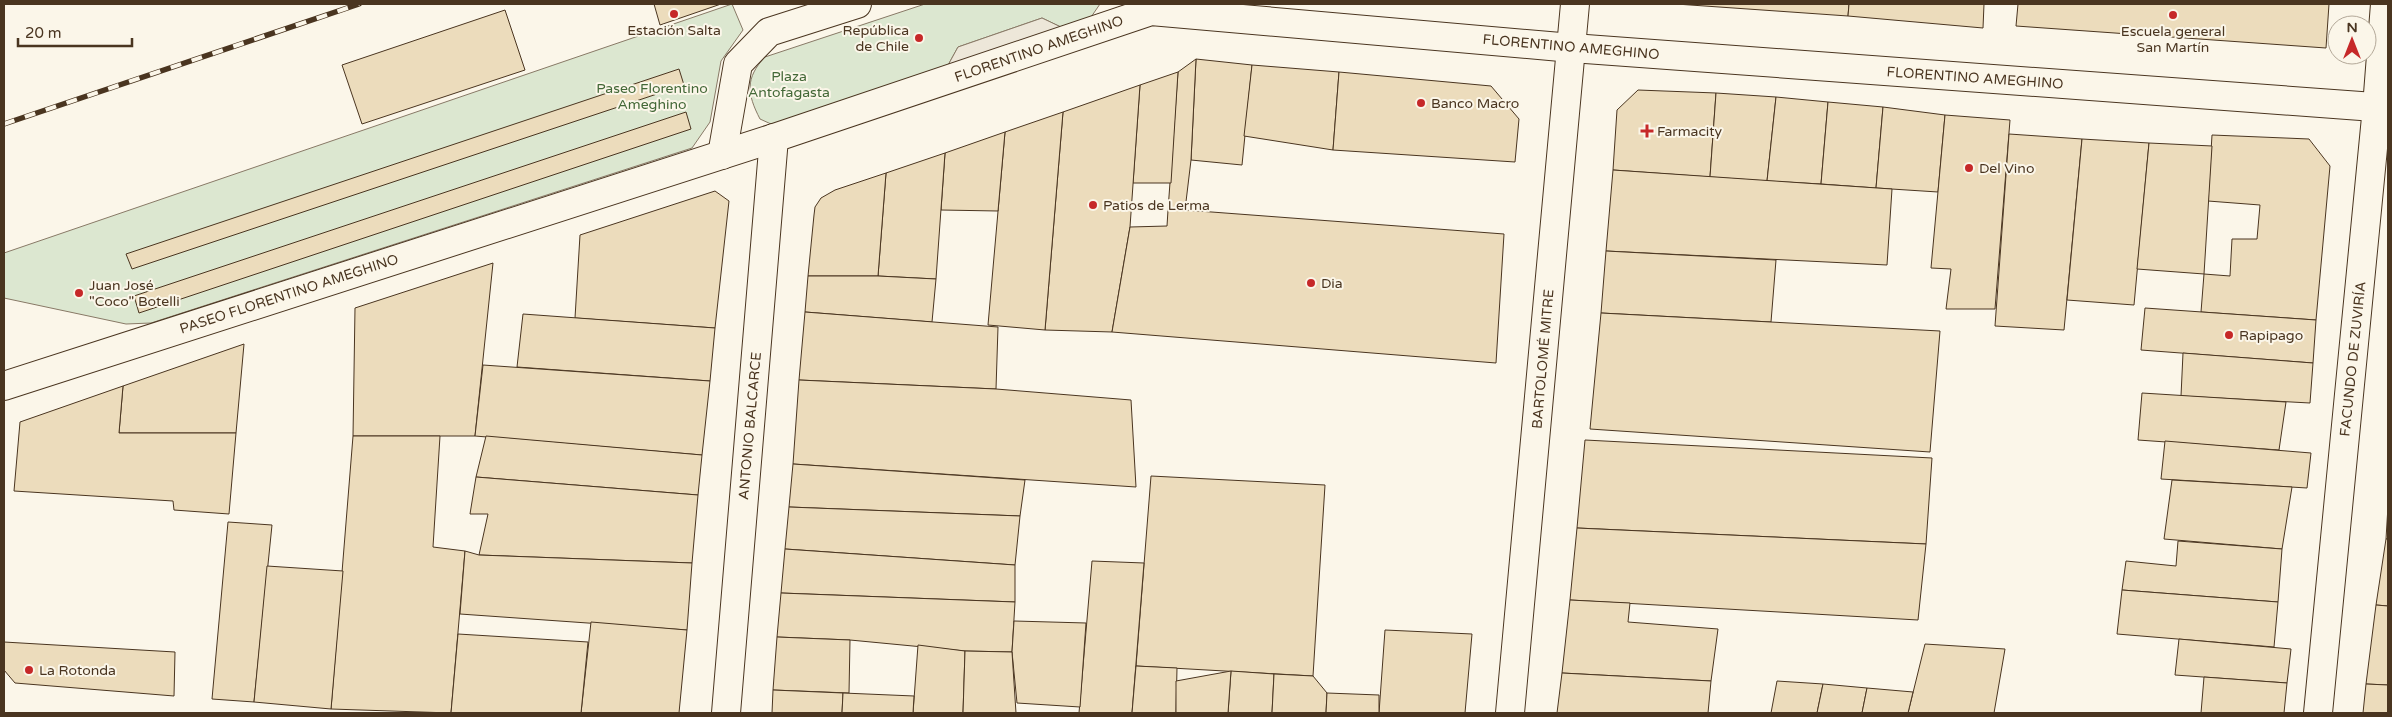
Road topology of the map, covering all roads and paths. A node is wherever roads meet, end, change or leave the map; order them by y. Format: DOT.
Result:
graph roads {
  1 [pos="857,4"];
  2 [pos="1575,4"];
  3 [pos="2385,4"];
  4 [pos="1146,7"];
  5 [pos="1572,48"];
  6 [pos="2383,108"];
  7 [pos="774,138"];
  8 [pos="722,154"];
  9 [pos="4,386"];
  10 [pos="726,713"];
  11 [pos="1510,713"];
  12 [pos="2318,713"];
  1 -- 8 [label="street"];
  2 -- 5 [label="street, BARTOLOMÉ MITRE"];
  3 -- 6 [label="street, FACUNDO DE ZUVIRÍA"];
  4 -- 5 [label="street, FLORENTINO AMEGHINO"];
  4 -- 7 [label="street, FLORENTINO AMEGHINO"];
  5 -- 6 [label="street, FLORENTINO AMEGHINO"];
  5 -- 11 [label="street, BARTOLOMÉ MITRE"];
  6 -- 12 [label="street, FACUNDO DE ZUVIRÍA"];
  7 -- 8 [label="street, PASEO FLORENTINO AMEGHINO"];
  7 -- 10 [label="street, ANTONIO BALCARCE"];
  8 -- 9 [label="street, PASEO FLORENTINO AMEGHINO"];
}
